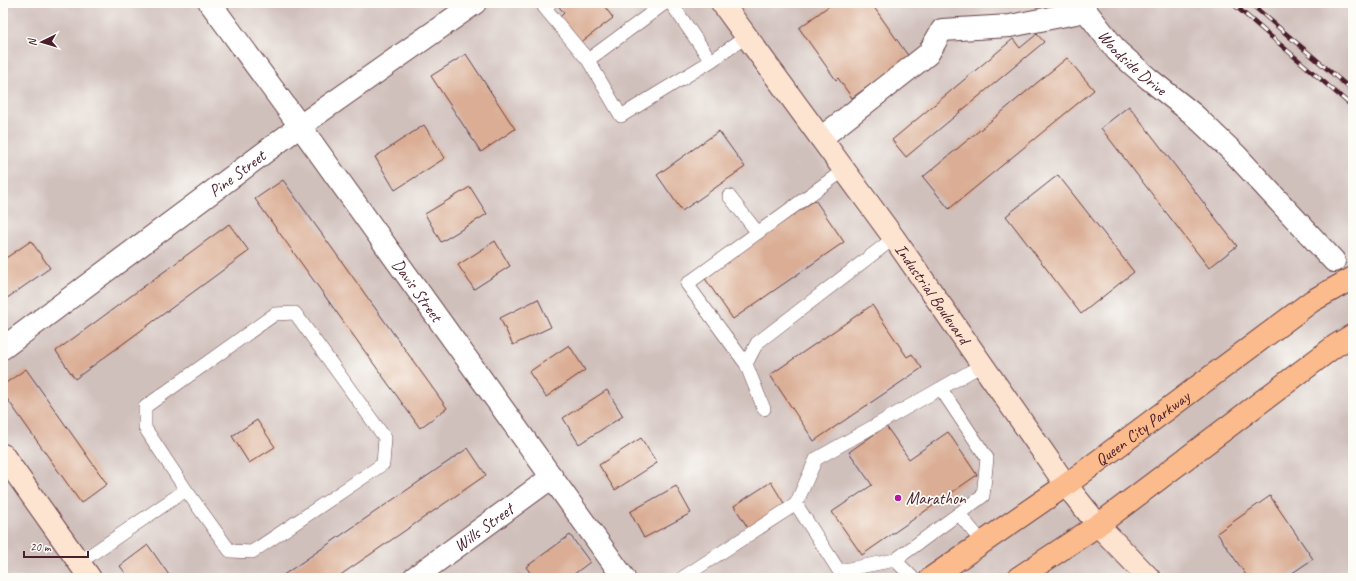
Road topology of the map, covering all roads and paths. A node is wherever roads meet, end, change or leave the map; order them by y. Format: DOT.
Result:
graph roads {
  1 [pos="210,3"];
  2 [pos="475,3"];
  3 [pos="550,3"];
  4 [pos="665,3"];
  5 [pos="671,3"];
  6 [pos="722,3"];
  7 [pos="746,37"];
  8 [pos="588,60"];
  9 [pos="710,60"];
  10 [pos="300,126"];
  11 [pos="820,138"];
  12 [pos="844,170"];
  13 [pos="729,196"];
  14 [pos="758,233"];
  15 [pos="894,238"];
  16 [pos="1334,261"];
  17 [pos="1353,278"];
  18 [pos="1353,335"];
  19 [pos="3,348"];
  20 [pos="746,364"];
  21 [pos="982,365"];
  22 [pos="942,389"];
  23 [pos="764,409"];
  24 [pos="3,455"];
  25 [pos="552,476"];
  26 [pos="1066,485"];
  27 [pos="186,490"];
  28 [pos="796,504"];
  29 [pos="959,514"];
  30 [pos="1098,525"];
  31 [pos="982,542"];
  32 [pos="895,560"];
  33 [pos="85,570"];
  34 [pos="414,578"];
  35 [pos="624,578"];
  36 [pos="682,578"];
  37 [pos="913,578"];
  38 [pos="931,578"];
  39 [pos="1018,578"];
  40 [pos="1149,578"];
  1 -- 10 [label="street, Davis Street"];
  2 -- 10 [label="street, Pine Street"];
  3 -- 8 [label="lane"];
  4 -- 8 [label="lane"];
  5 -- 9 [label="lane"];
  6 -- 7 [label="street, Industrial Boulevard"];
  7 -- 9 [label="lane"];
  7 -- 11 [label="street, Industrial Boulevard"];
  8 -- 9 [label="lane"];
  10 -- 19 [label="street, Pine Street"];
  10 -- 25 [label="street, Davis Street"];
  11 -- 12 [label="street, Industrial Boulevard"];
  11 -- 16 [label="street, Woodside Drive"];
  12 -- 14 [label="lane"];
  12 -- 15 [label="street, Industrial Boulevard"];
  13 -- 14 [label="lane"];
  14 -- 20 [label="lane"];
  15 -- 20 [label="lane"];
  15 -- 21 [label="street, Industrial Boulevard"];
  17 -- 26 [label="main road, Queen City Parkway"];
  18 -- 30 [label="main road"];
  20 -- 23 [label="lane"];
  21 -- 22 [label="lane"];
  21 -- 26 [label="street, Industrial Boulevard"];
  22 -- 28 [label="lane"];
  22 -- 29 [label="lane"];
  24 -- 33 [label="street"];
  25 -- 34 [label="street, Wills Street"];
  25 -- 35 [label="street, Davis Street"];
  26 -- 30 [label="street, Industrial Boulevard"];
  26 -- 31 [label="main road, Queen City Parkway"];
  27 -- 27 [label="lane"];
  27 -- 33 [label="lane"];
  28 -- 32 [label="lane"];
  28 -- 36 [label="lane"];
  29 -- 31 [label="lane"];
  29 -- 32 [label="lane"];
  30 -- 39 [label="main road"];
  30 -- 40 [label="street, Industrial Boulevard"];
  31 -- 38 [label="main road, Queen City Parkway"];
  32 -- 37 [label="lane"];
}
